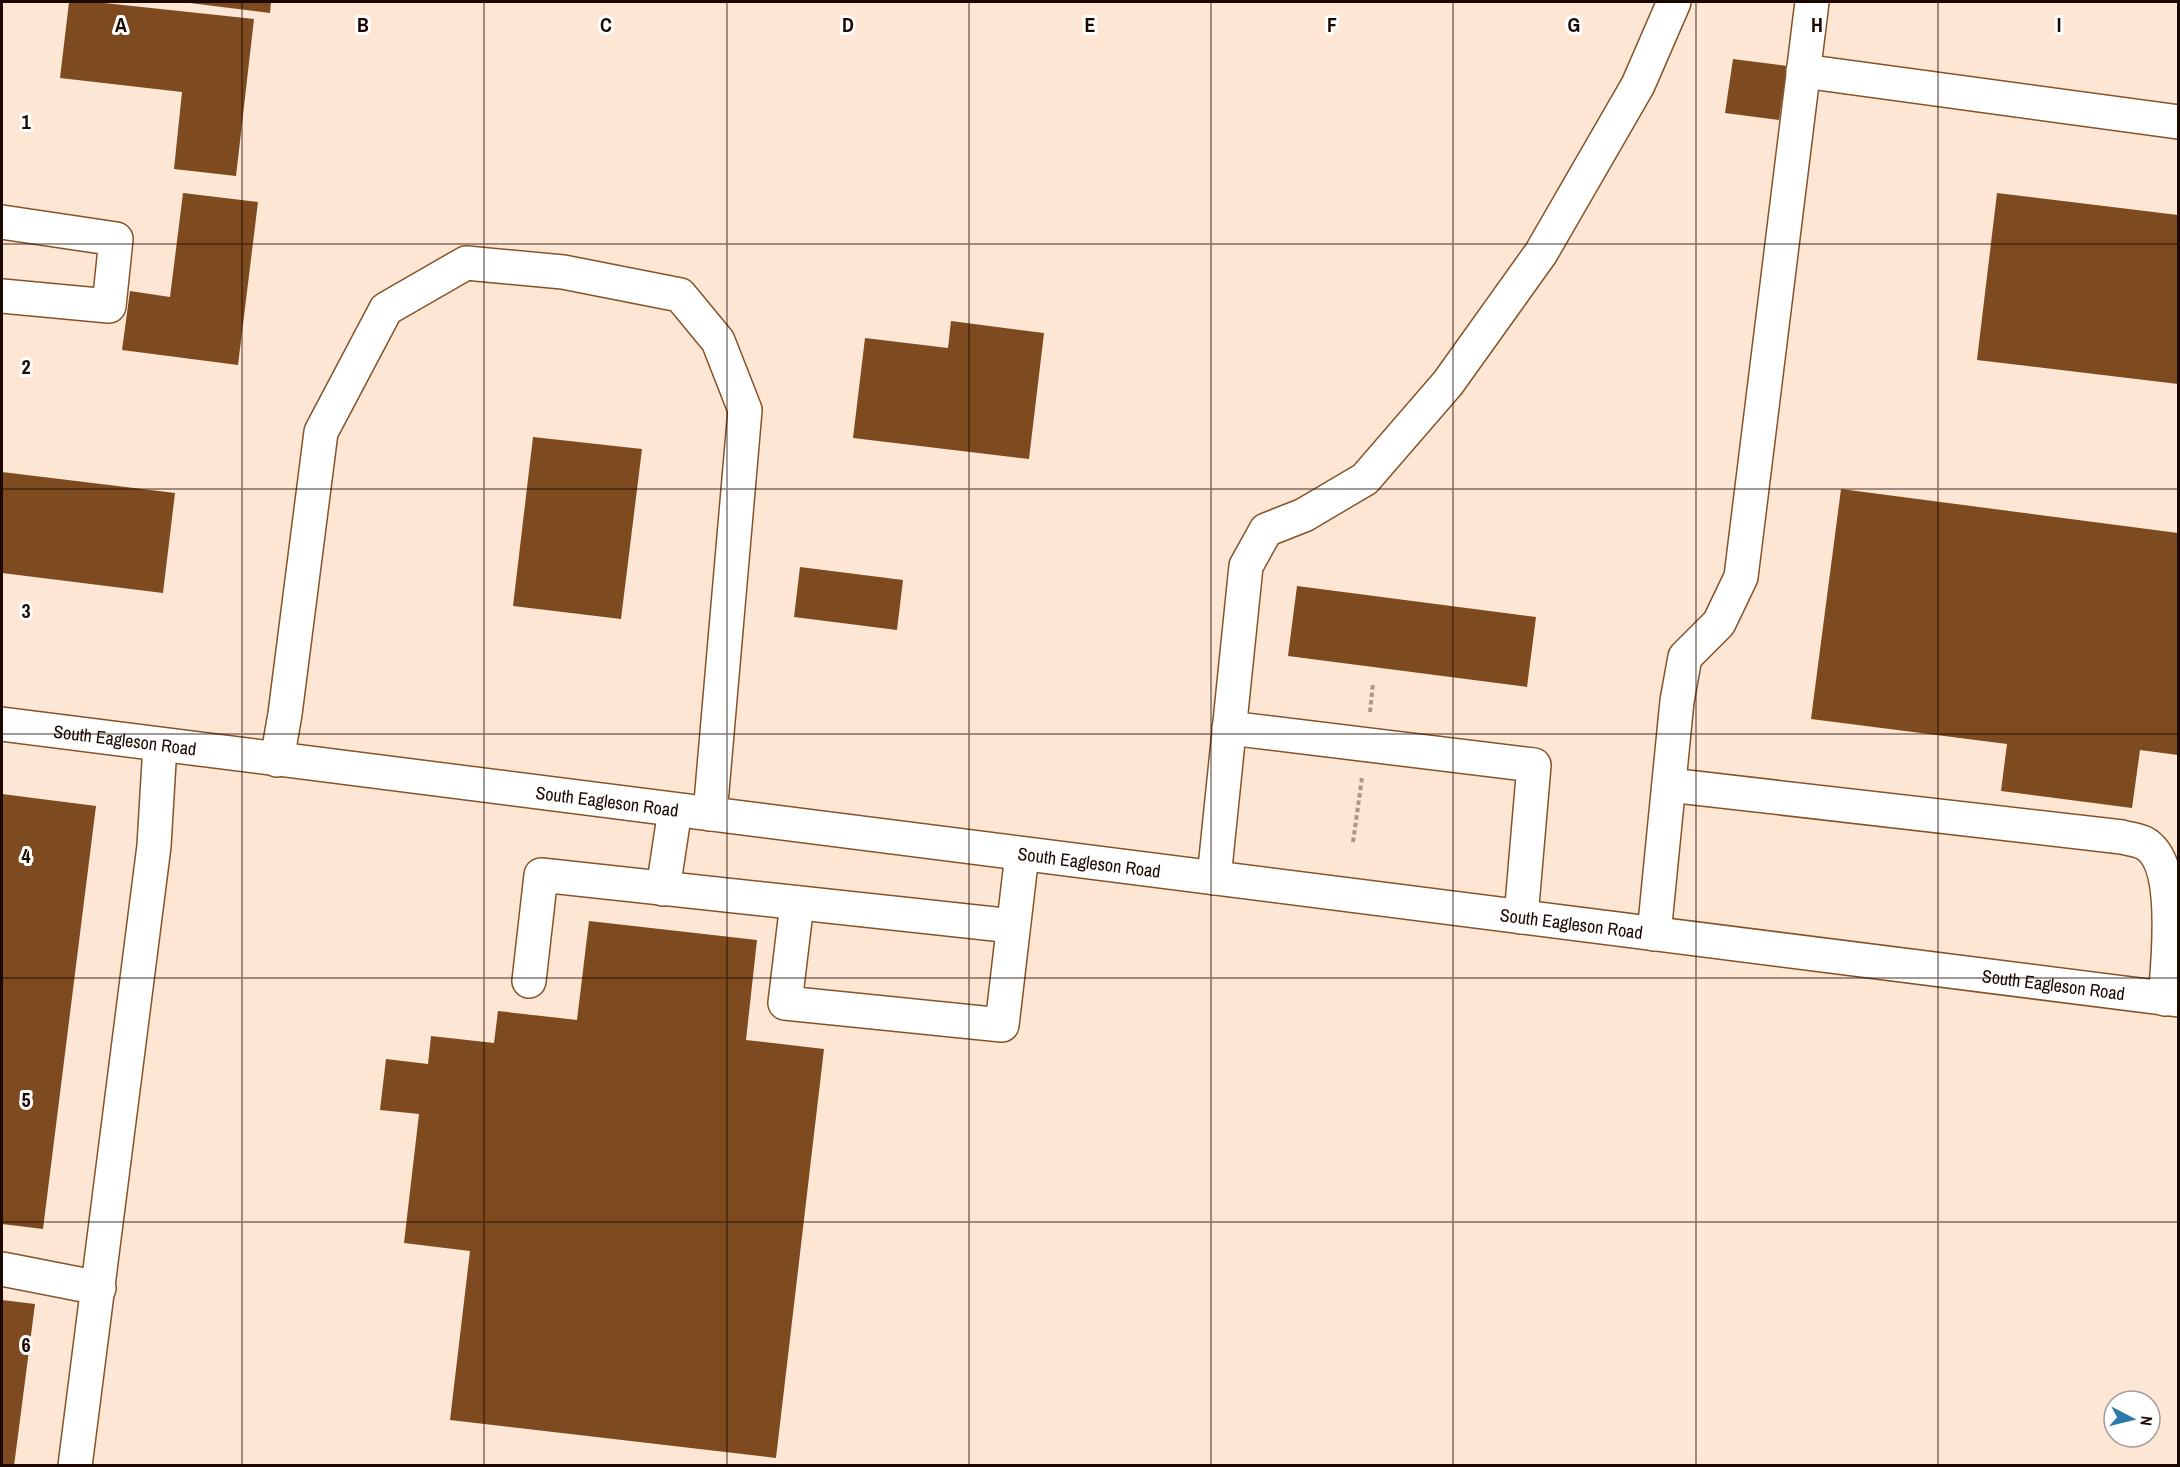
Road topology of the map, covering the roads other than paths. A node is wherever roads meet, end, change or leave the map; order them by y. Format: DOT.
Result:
graph roads {
  1 [pos="1674,2"];
  2 [pos="1812,2"];
  3 [pos="1803,71"];
  4 [pos="2178,122"];
  5 [pos="2,222"];
  6 [pos="2,296"];
  7 [pos="2,724"];
  8 [pos="1229,728"];
  9 [pos="160,745"];
  10 [pos="277,760"];
  11 [pos="1669,785"];
  12 [pos="675,810"];
  13 [pos="710,814"];
  14 [pos="1022,854"];
  15 [pos="1214,879"];
  16 [pos="663,888"];
  17 [pos="796,903"];
  18 [pos="1521,917"];
  19 [pos="1013,926"];
  20 [pos="1654,934"];
  21 [pos="529,981"];
  22 [pos="2172,1000"];
  23 [pos="2,1269"];
  24 [pos="99,1288"];
  25 [pos="75,1466"];
  1 -- 8 [label="street"];
  2 -- 3 [label="street"];
  3 -- 4 [label="street"];
  3 -- 11 [label="street"];
  5 -- 6 [label="street"];
  7 -- 9 [label="street, South Eagleson Road"];
  8 -- 15 [label="street"];
  8 -- 18 [label="street"];
  9 -- 10 [label="street, South Eagleson Road"];
  9 -- 24 [label="street"];
  10 -- 12 [label="street, South Eagleson Road"];
  10 -- 13 [label="street"];
  11 -- 20 [label="street"];
  11 -- 22 [label="street"];
  12 -- 13 [label="street, South Eagleson Road"];
  12 -- 16 [label="street"];
  13 -- 14 [label="street, South Eagleson Road"];
  14 -- 15 [label="street, South Eagleson Road"];
  14 -- 19 [label="street"];
  15 -- 18 [label="street, South Eagleson Road"];
  16 -- 17 [label="street"];
  16 -- 21 [label="street"];
  17 -- 19 [label="street"];
  17 -- 19 [label="street"];
  18 -- 20 [label="street, South Eagleson Road"];
  20 -- 22 [label="street, South Eagleson Road"];
  23 -- 24 [label="street"];
  24 -- 25 [label="street"];
}
